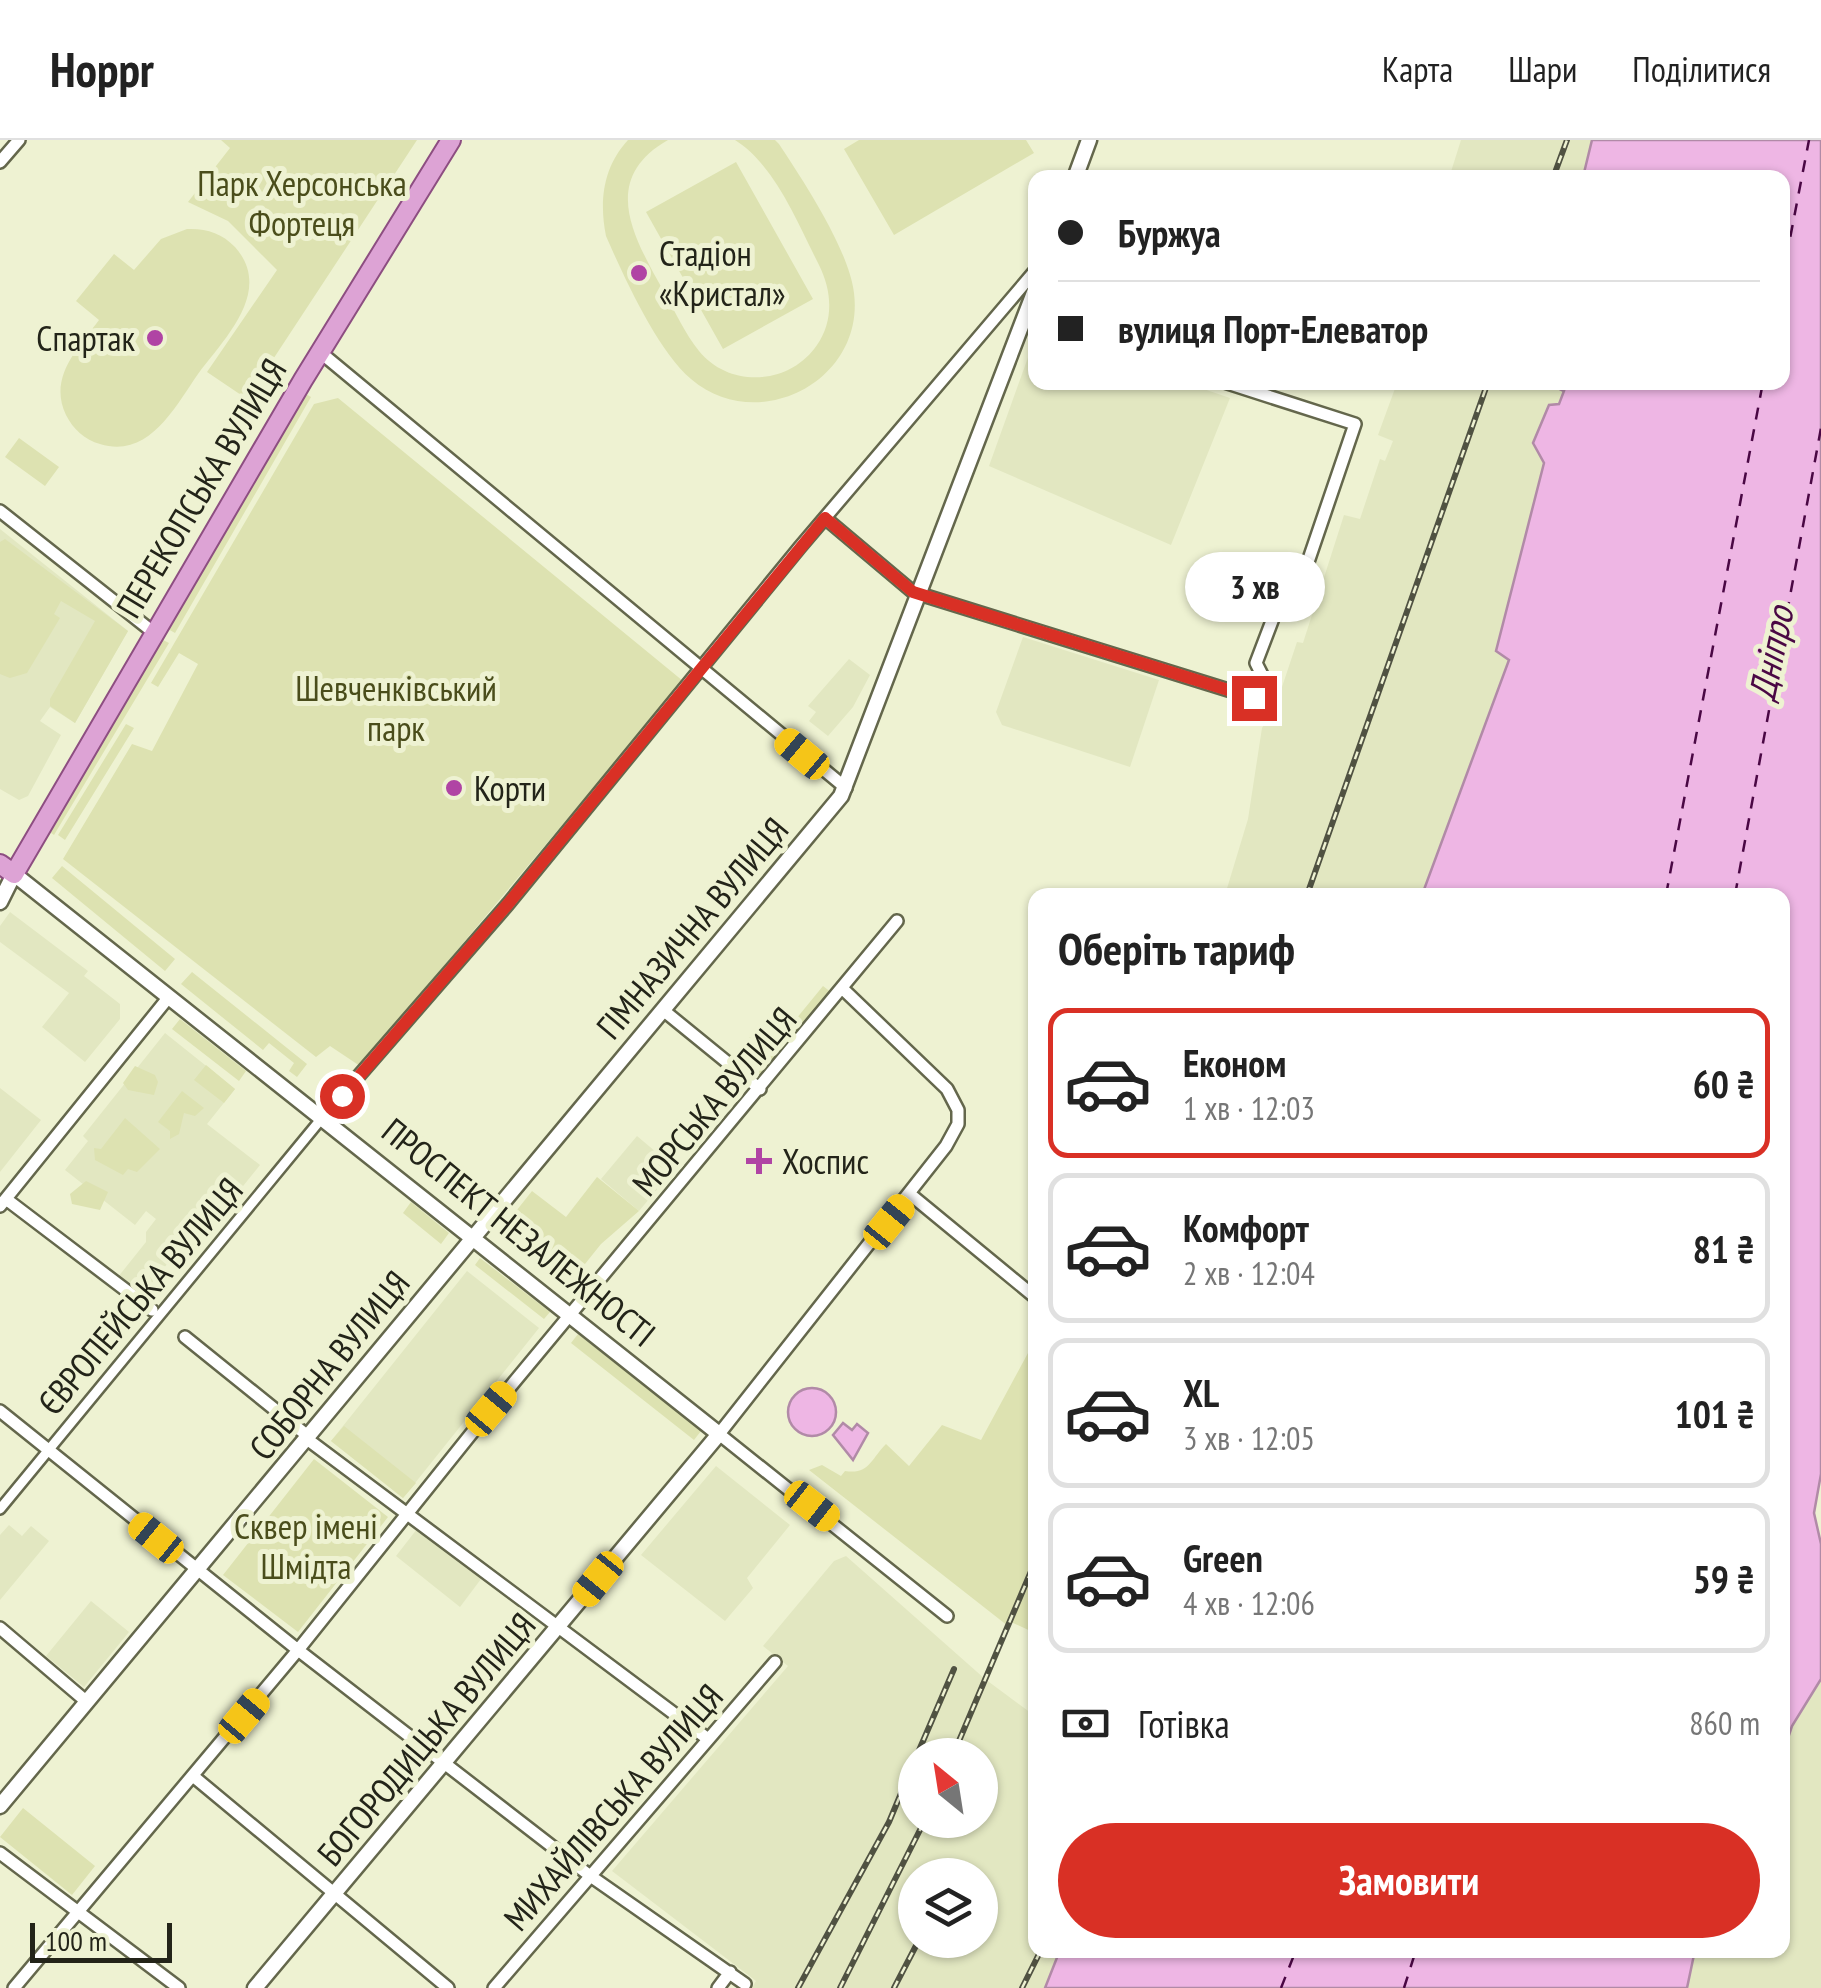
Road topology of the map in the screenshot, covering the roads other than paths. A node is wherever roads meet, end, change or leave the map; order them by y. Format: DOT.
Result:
graph roads {
  1 [pos="19,140"];
  2 [pos="451,140"];
  3 [pos="1089,140"];
  4 [pos="0,162"];
  5 [pos="1079,170"];
  6 [pos="1028,279"];
  7 [pos="1028,323"];
  8 [pos="320,352"];
  9 [pos="1249,390"];
  10 [pos="0,511"];
  11 [pos="825,518"];
  12 [pos="921,595"];
  13 [pos="153,632"];
  14 [pos="702,670"];
  15 [pos="846,788"];
  16 [pos="7,869"];
  17 [pos="0,902"];
  18 [pos="897,921"];
  19 [pos="844,990"];
  20 [pos="168,998"];
  21 [pos="664,1010"];
  22 [pos="760,1089"];
  23 [pos="323,1117"];
  24 [pos="911,1194"];
  25 [pos="3,1202"];
  26 [pos="473,1238"];
  27 [pos="1028,1291"];
  28 [pos="152,1310"];
  29 [pos="570,1315"];
  30 [pos="185,1337"];
  31 [pos="0,1411"];
  32 [pos="719,1434"];
  33 [pos="308,1438"];
  34 [pos="48,1450"];
  35 [pos="0,1510"];
  36 [pos="404,1516"];
  37 [pos="197,1570"];
  38 [pos="947,1616"];
  39 [pos="0,1628"];
  40 [pos="557,1629"];
  41 [pos="298,1650"];
  42 [pos="774,1662"];
  43 [pos="88,1702"];
  44 [pos="708,1739"];
  45 [pos="444,1763"];
  46 [pos="193,1776"];
  47 [pos="0,1806"];
  48 [pos="0,1853"];
  49 [pos="589,1874"];
  50 [pos="334,1896"];
  51 [pos="78,1913"];
  52 [pos="730,1972"];
  53 [pos="745,1984"];
  54 [pos="14,1988"];
  55 [pos="179,1988"];
  56 [pos="255,1988"];
  57 [pos="448,1988"];
  58 [pos="494,1988"];
  59 [pos="718,1988"];
  1 -- 4 [label="street"];
  2 -- 8 [label="main road, ПЕРЕКОПСЬКА ВУЛИЦЯ"];
  3 -- 5 [label="street"];
  6 -- 11 [label="street"];
  7 -- 12 [label="street, ГІМНАЗИЧНА ВУЛИЦЯ"];
  8 -- 13 [label="main road, ПЕРЕКОПСЬКА ВУЛИЦЯ"];
  8 -- 14 [label="street"];
  9 -- 12 [label="street"];
  10 -- 13 [label="street"];
  11 -- 12 [label="street"];
  11 -- 14 [label="street"];
  12 -- 15 [label="street, ГІМНАЗИЧНА ВУЛИЦЯ"];
  13 -- 16 [label="main road, ПЕРЕКОПСЬКА ВУЛИЦЯ"];
  14 -- 15 [label="street"];
  14 -- 23 [label="street"];
  15 -- 21 [label="street, ГІМНАЗИЧНА ВУЛИЦЯ"];
  16 -- 17 [label="street"];
  16 -- 20 [label="street, ПРОСПЕКТ НЕЗАЛЕЖНОСТІ"];
  18 -- 19 [label="street, МОРСЬКА ВУЛИЦЯ"];
  19 -- 22 [label="street, МОРСЬКА ВУЛИЦЯ"];
  19 -- 24 [label="street"];
  20 -- 23 [label="street, ПРОСПЕКТ НЕЗАЛЕЖНОСТІ"];
  20 -- 25 [label="street"];
  21 -- 22 [label="street"];
  21 -- 26 [label="street, ГІМНАЗИЧНА ВУЛИЦЯ"];
  22 -- 29 [label="street, МОРСЬКА ВУЛИЦЯ"];
  23 -- 26 [label="street, ПРОСПЕКТ НЕЗАЛЕЖНОСТІ"];
  23 -- 34 [label="street, ЄВРОПЕЙСЬКА ВУЛИЦЯ"];
  24 -- 27 [label="street"];
  24 -- 32 [label="street"];
  25 -- 28 [label="street"];
  26 -- 29 [label="street, ПРОСПЕКТ НЕЗАЛЕЖНОСТІ"];
  26 -- 33 [label="street, СОБОРНА ВУЛИЦЯ"];
  29 -- 32 [label="street, ПРОСПЕКТ НЕЗАЛЕЖНОСТІ"];
  29 -- 36 [label="street, МОРСЬКА ВУЛИЦЯ"];
  30 -- 33 [label="street"];
  31 -- 34 [label="street"];
  32 -- 38 [label="street, ПРОСПЕКТ НЕЗАЛЕЖНОСТІ"];
  32 -- 40 [label="street, БОГОРОДИЦЬКА ВУЛИЦЯ"];
  33 -- 36 [label="street"];
  33 -- 37 [label="street, СОБОРНА ВУЛИЦЯ"];
  34 -- 35 [label="street, ЄВРОПЕЙСЬКА ВУЛИЦЯ"];
  34 -- 37 [label="street"];
  36 -- 40 [label="street"];
  36 -- 41 [label="street, МОРСЬКА ВУЛИЦЯ"];
  37 -- 41 [label="street"];
  37 -- 43 [label="street, СОБОРНА ВУЛИЦЯ"];
  39 -- 43 [label="street"];
  40 -- 44 [label="street"];
  40 -- 45 [label="street, БОГОРОДИЦЬКА ВУЛИЦЯ"];
  41 -- 45 [label="street"];
  41 -- 46 [label="street, МОРСЬКА ВУЛИЦЯ"];
  42 -- 44 [label="street, МИХАЙЛІВСЬКА ВУЛИЦЯ"];
  43 -- 47 [label="street, СОБОРНА ВУЛИЦЯ"];
  44 -- 49 [label="street, МИХАЙЛІВСЬКА ВУЛИЦЯ"];
  45 -- 49 [label="street"];
  45 -- 50 [label="street, БОГОРОДИЦЬКА ВУЛИЦЯ"];
  46 -- 50 [label="street"];
  46 -- 51 [label="street, МОРСЬКА ВУЛИЦЯ"];
  48 -- 51 [label="street"];
  49 -- 52 [label="street"];
  49 -- 58 [label="street, МИХАЙЛІВСЬКА ВУЛИЦЯ"];
  50 -- 56 [label="street, БОГОРОДИЦЬКА ВУЛИЦЯ"];
  50 -- 57 [label="street"];
  51 -- 54 [label="street, МОРСЬКА ВУЛИЦЯ"];
  51 -- 55 [label="street"];
  52 -- 53 [label="street"];
  52 -- 59 [label="street"];
}
